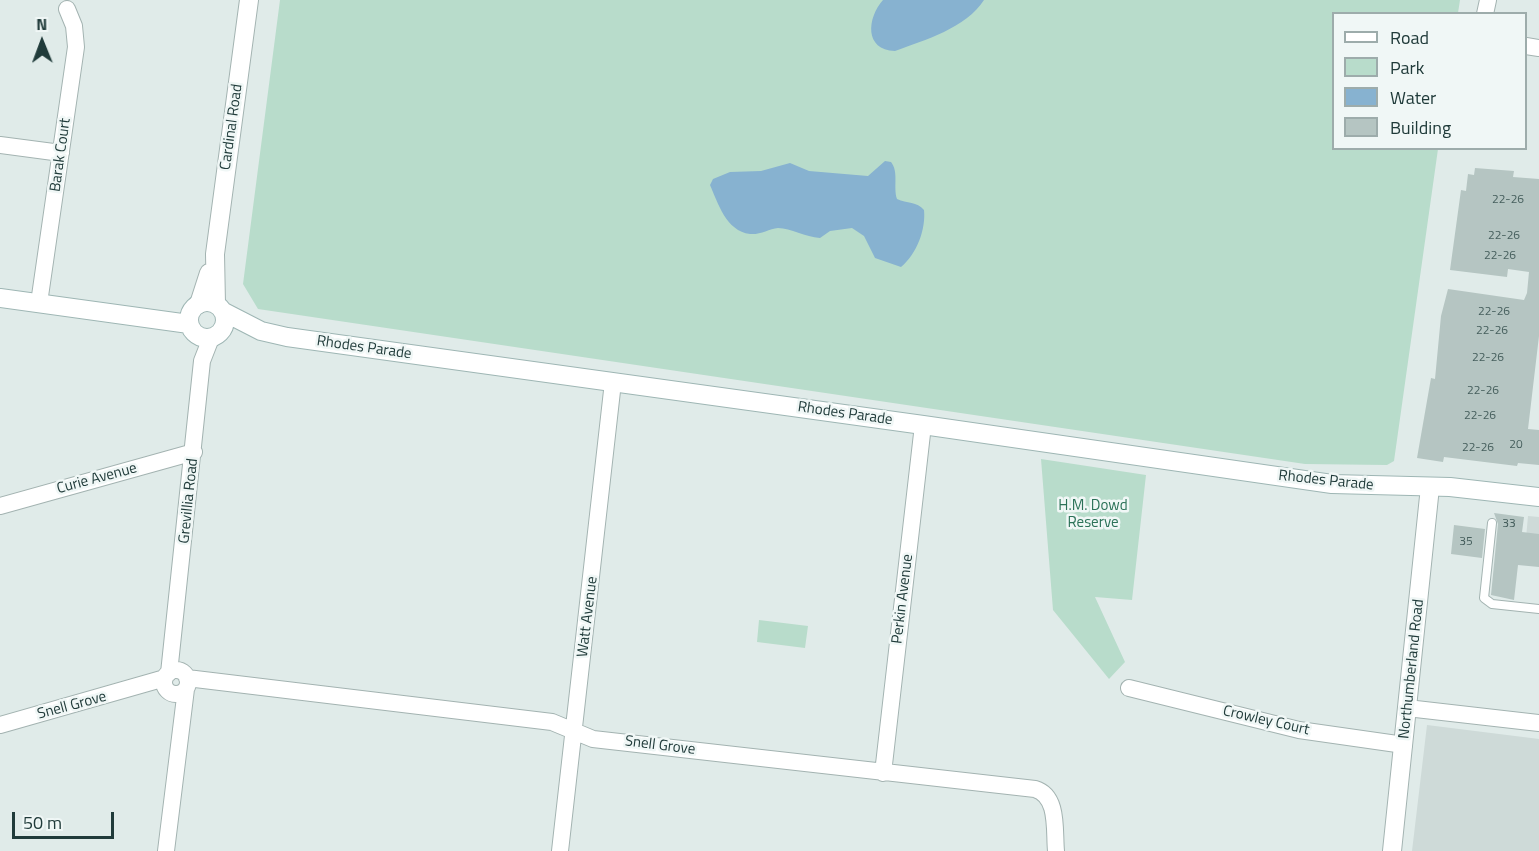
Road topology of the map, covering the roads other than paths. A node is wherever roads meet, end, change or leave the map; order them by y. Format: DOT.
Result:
graph roads {
  1 [pos="249,0"];
  2 [pos="67,9"];
  3 [pos="0,145"];
  4 [pos="61,153"];
  5 [pos="0,298"];
  6 [pos="39,303"];
  7 [pos="206,320"];
  8 [pos="613,382"];
  9 [pos="923,424"];
  10 [pos="194,452"];
  11 [pos="1430,487"];
  12 [pos="1539,497"];
  13 [pos="0,506"];
  14 [pos="1492,523"];
  15 [pos="1539,609"];
  16 [pos="177,682"];
  17 [pos="1130,688"];
  18 [pos="1407,708"];
  19 [pos="1539,723"];
  20 [pos="0,725"];
  21 [pos="574,730"];
  22 [pos="1404,746"];
  23 [pos="883,773"];
  24 [pos="166,851"];
  25 [pos="560,851"];
  26 [pos="1056,851"];
  27 [pos="1392,851"];
  1 -- 7 [label="main road, Cardinal Road"];
  2 -- 4 [label="street, Barak Court"];
  3 -- 4 [label="street"];
  4 -- 6 [label="street, Barak Court"];
  5 -- 6 [label="main road, Rhodes Parade"];
  6 -- 7 [label="main road, Rhodes Parade"];
  7 -- 8 [label="main road, Rhodes Parade"];
  7 -- 10 [label="street, Grevillia Road"];
  8 -- 9 [label="main road, Rhodes Parade"];
  8 -- 21 [label="street, Watt Avenue"];
  9 -- 11 [label="main road, Rhodes Parade"];
  9 -- 23 [label="street, Perkin Avenue"];
  10 -- 13 [label="street, Curie Avenue"];
  10 -- 16 [label="street, Grevillia Road"];
  11 -- 12 [label="main road, Rhodes Parade"];
  11 -- 18 [label="main road, Northumberland Road"];
  14 -- 15 [label="lane"];
  16 -- 20 [label="street, Snell Grove"];
  16 -- 21 [label="street, Snell Grove"];
  16 -- 24 [label="street, Grevillia Road"];
  17 -- 22 [label="street, Crowley Court"];
  18 -- 19 [label="street"];
  18 -- 22 [label="main road, Northumberland Road"];
  21 -- 23 [label="street, Snell Grove"];
  21 -- 25 [label="street, Watt Avenue"];
  22 -- 27 [label="main road, Northumberland Road"];
  23 -- 26 [label="street, Snell Grove"];
}
